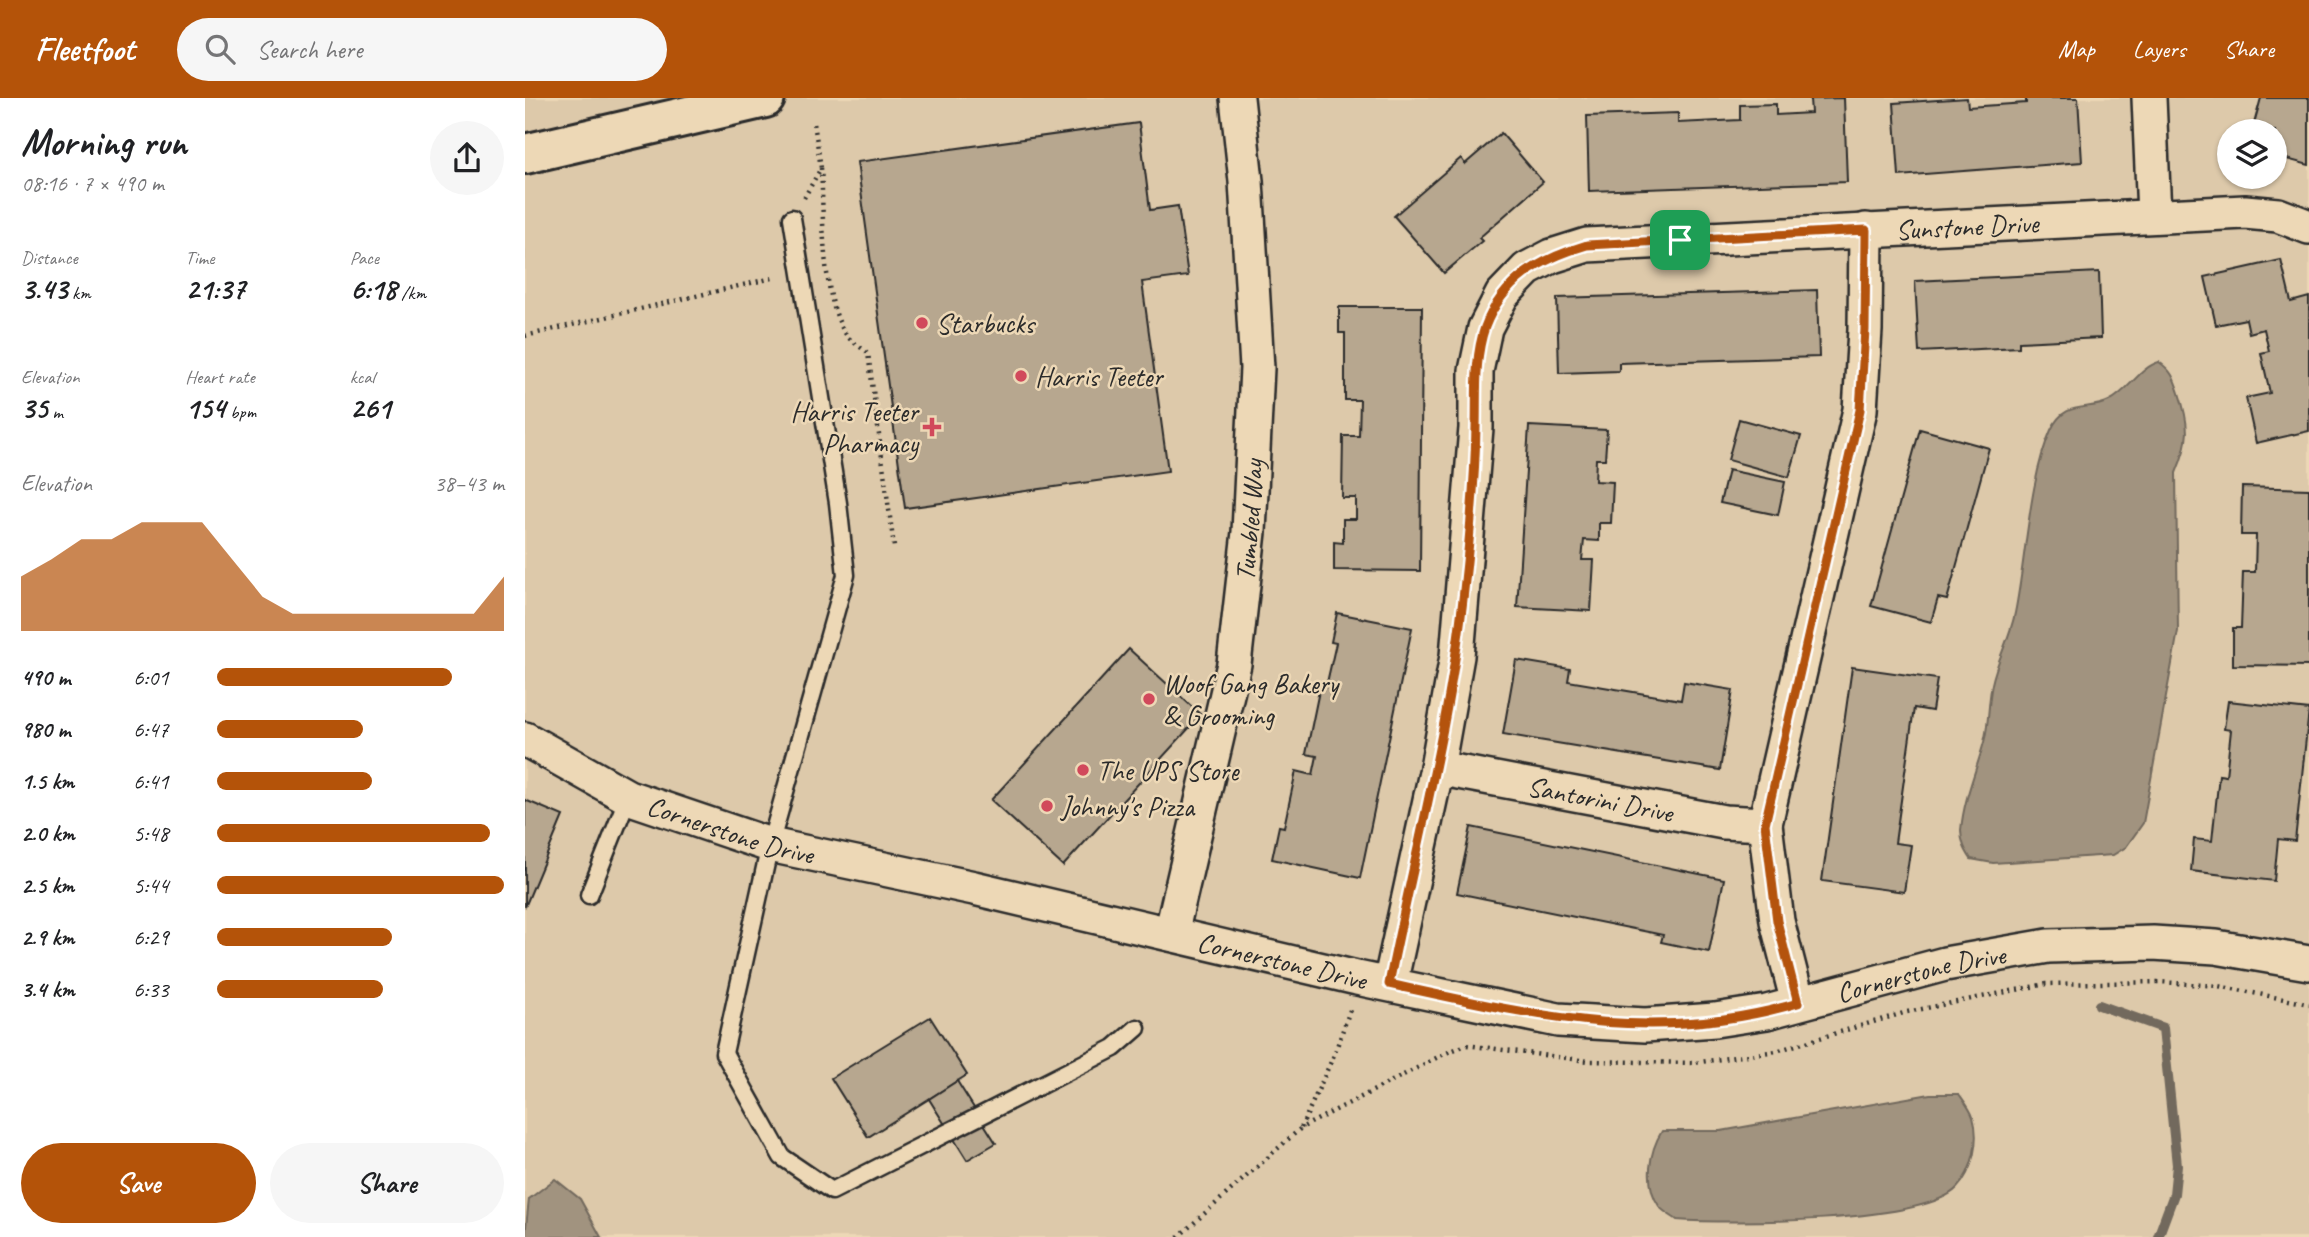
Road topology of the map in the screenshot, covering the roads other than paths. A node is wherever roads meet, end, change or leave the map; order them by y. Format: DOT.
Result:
graph roads {
  1 [pos="765,98"];
  2 [pos="1237,98"];
  3 [pos="2149,98"];
  4 [pos="525,154"];
  5 [pos="2154,215"];
  6 [pos="792,218"];
  7 [pos="2309,227"];
  8 [pos="1866,230"];
  9 [pos="525,738"];
  10 [pos="1437,768"];
  11 [pos="628,797"];
  12 [pos="1765,824"];
  13 [pos="770,845"];
  14 [pos="589,895"];
  15 [pos="1171,934"];
  16 [pos="2307,956"];
  17 [pos="1389,984"];
  18 [pos="1798,1003"];
  19 [pos="1137,1028"];
  1 -- 4 [label="main road"];
  2 -- 15 [label="street, Tumbled Way"];
  3 -- 5 [label="street"];
  5 -- 7 [label="street, Sunstone Drive"];
  5 -- 8 [label="street, Sunstone Drive"];
  6 -- 13 [label="lane"];
  8 -- 10 [label="street, Sunstone Drive"];
  8 -- 12 [label="street"];
  9 -- 11 [label="street, Cornerstone Drive"];
  10 -- 12 [label="street, Santorini Drive"];
  10 -- 17 [label="street, Sunstone Drive"];
  11 -- 13 [label="street, Cornerstone Drive"];
  11 -- 14 [label="lane"];
  12 -- 18 [label="street"];
  13 -- 15 [label="street, Cornerstone Drive"];
  13 -- 19 [label="lane"];
  15 -- 17 [label="street, Cornerstone Drive"];
  16 -- 18 [label="street, Cornerstone Drive"];
  17 -- 18 [label="street, Cornerstone Drive"];
}
